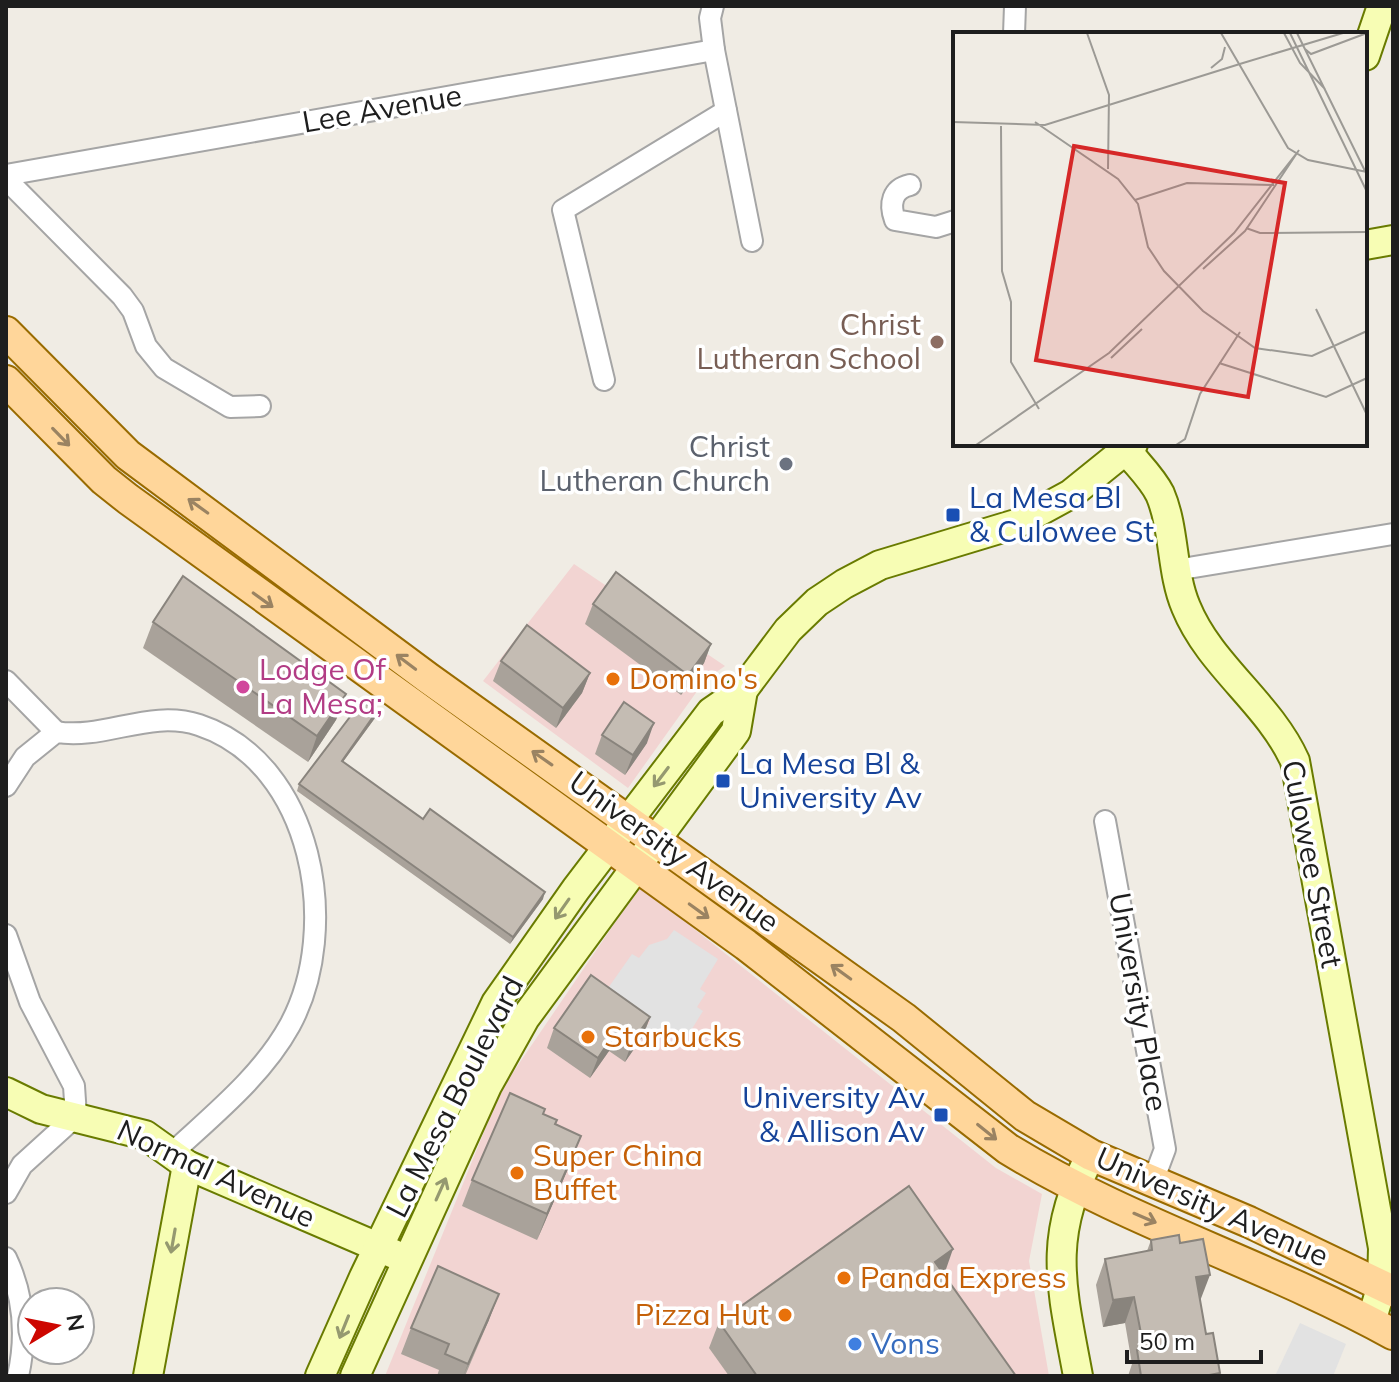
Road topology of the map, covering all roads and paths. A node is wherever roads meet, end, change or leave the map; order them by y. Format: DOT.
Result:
graph roads {
  1 [pos="713,6"];
  2 [pos="1015,6"];
  3 [pos="1382,6"];
  4 [pos="1014,32"];
  5 [pos="714,50"];
  6 [pos="1367,50"];
  7 [pos="726,111"];
  8 [pos="6,177"];
  9 [pos="910,185"];
  10 [pos="953,222"];
  11 [pos="1393,240"];
  12 [pos="752,241"];
  13 [pos="1367,245"];
  14 [pos="6,332"];
  15 [pos="604,380"];
  16 [pos="6,381"];
  17 [pos="260,406"];
  18 [pos="1130,447"];
  19 [pos="1393,534"];
  20 [pos="1176,570"];
  21 [pos="6,681"];
  22 [pos="743,690"];
  23 [pos="56,732"];
  24 [pos="6,786"];
  25 [pos="629,820"];
  26 [pos="1105,821"];
  27 [pos="655,839"];
  28 [pos="609,846"];
  29 [pos="635,865"];
  30 [pos="6,935"];
  31 [pos="6,1092"];
  32 [pos="76,1116"];
  33 [pos="1091,1155"];
  34 [pos="179,1159"];
  35 [pos="1153,1181"];
  36 [pos="1074,1186"];
  37 [pos="6,1193"];
  38 [pos="378,1247"];
  39 [pos="6,1258"];
  40 [pos="408,1260"];
  41 [pos="1388,1288"];
  42 [pos="1382,1328"];
  43 [pos="18,1376"];
  44 [pos="148,1376"];
  45 [pos="320,1376"];
  46 [pos="355,1376"];
  47 [pos="1078,1376"];
  1 -- 5 [label="street"];
  2 -- 4 [label="street"];
  3 -- 6 [label="main road"];
  5 -- 7 [label="street"];
  5 -- 8 [label="street, Lee Avenue"];
  7 -- 12 [label="street"];
  7 -- 15 [label="street"];
  8 -- 17 [label="street"];
  9 -- 10 [label="street"];
  11 -- 13 [label="main road"];
  25 -- 14 [label="main road, University Avenue, one-way"];
  16 -- 28 [label="main road, University Avenue, one-way"];
  18 -- 20 [label="main road, Culowee Street"];
  18 -- 22 [label="main road, La Mesa Boulevard"];
  19 -- 20 [label="street"];
  20 -- 41 [label="main road, Culowee Street"];
  21 -- 23 [label="street"];
  22 -- 25 [label="main road, La Mesa Boulevard, one-way"];
  22 -- 27 [label="main road, La Mesa Boulevard"];
  23 -- 24 [label="street"];
  23 -- 34 [label="street"];
  25 -- 27 [label="main road, University Avenue"];
  25 -- 28 [label="main road, La Mesa Boulevard"];
  26 -- 35 [label="street, University Place"];
  27 -- 29 [label="main road, La Mesa Boulevard"];
  33 -- 27 [label="main road, University Avenue, one-way"];
  28 -- 29 [label="main road, University Avenue"];
  28 -- 38 [label="main road, La Mesa Boulevard, one-way"];
  29 -- 36 [label="main road, University Avenue, one-way"];
  40 -- 29 [label="main road, La Mesa Boulevard, one-way"];
  30 -- 32 [label="street"];
  31 -- 32 [label="main road, Normal Avenue"];
  32 -- 34 [label="main road, Normal Avenue"];
  32 -- 37 [label="street"];
  33 -- 35 [label="main road, University Avenue"];
  33 -- 36 [label="main road"];
  34 -- 38 [label="main road, Normal Avenue"];
  34 -- 44 [label="main road, one-way"];
  35 -- 41 [label="main road, University Avenue"];
  36 -- 42 [label="main road, University Avenue, one-way"];
  36 -- 47 [label="main road"];
  38 -- 40 [label="main road, Normal Avenue"];
  38 -- 45 [label="main road, La Mesa Boulevard, one-way"];
  39 -- 43 [label="street"];
  40 -- 46 [label="main road, La Mesa Boulevard"];
  41 -- 42 [label="main road, Culowee Street"];
}
